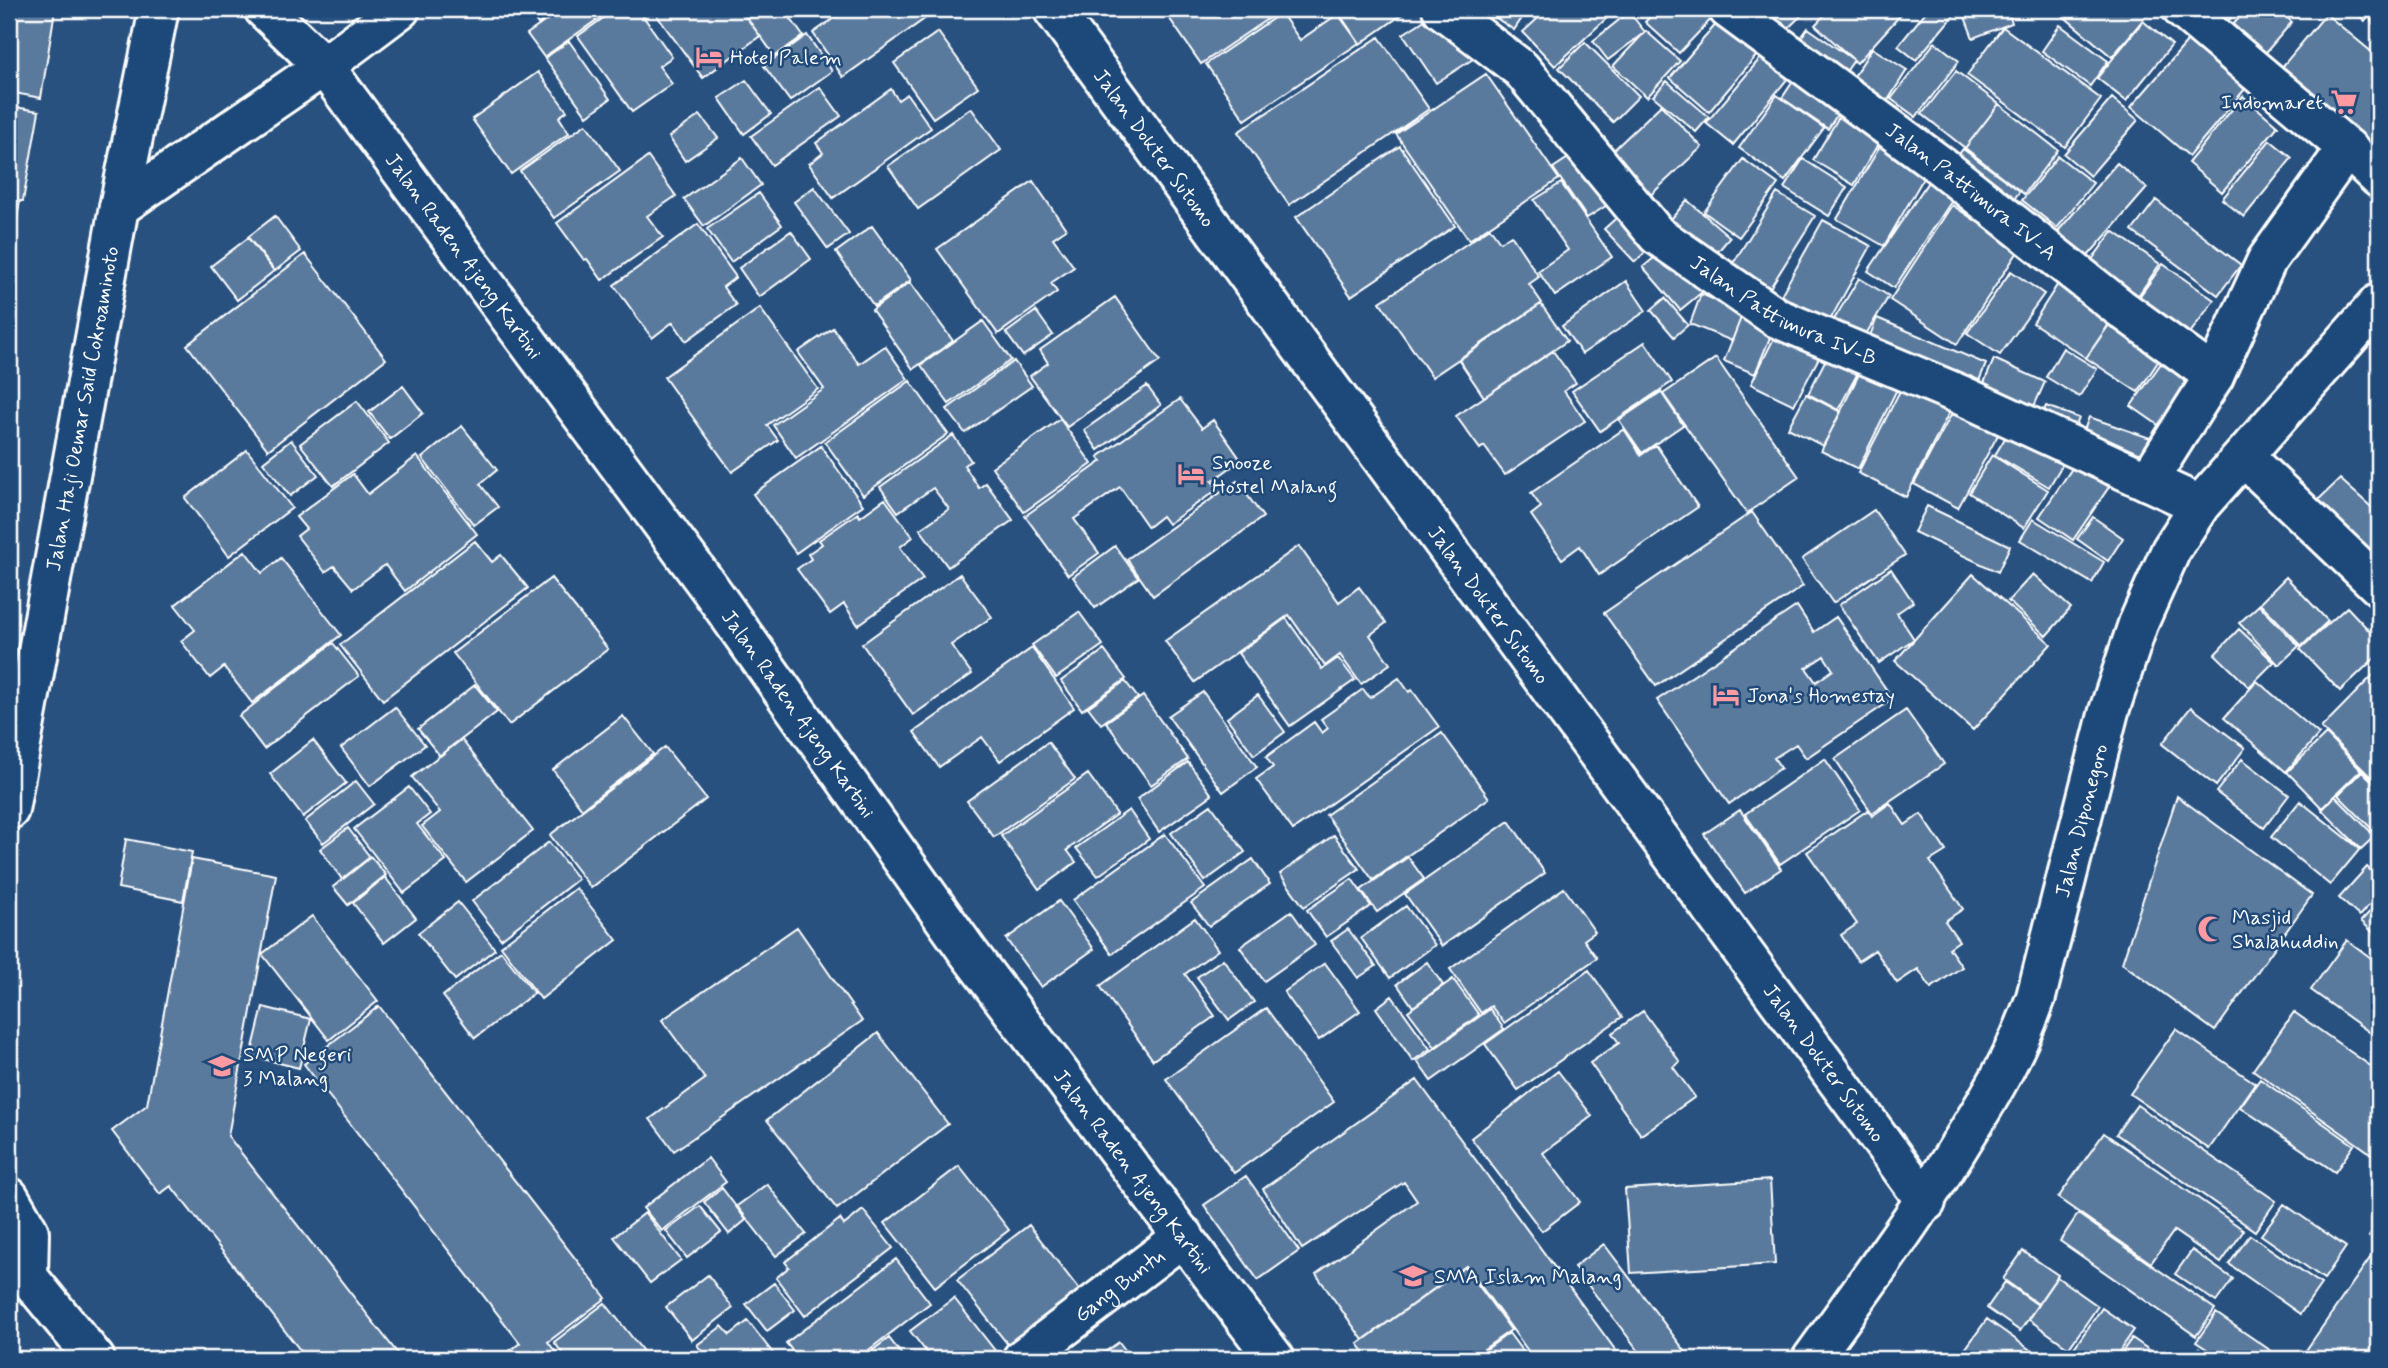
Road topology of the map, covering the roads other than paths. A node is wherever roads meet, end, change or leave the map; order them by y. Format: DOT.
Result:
graph roads {
  1 [pos="159,9"];
  2 [pos="264,9"];
  3 [pos="400,9"];
  4 [pos="1053,9"];
  5 [pos="1442,9"];
  6 [pos="1728,9"];
  7 [pos="2182,9"];
  8 [pos="324,66"];
  9 [pos="2347,148"];
  10 [pos="2379,178"];
  11 [pos="118,207"];
  12 [pos="2379,303"];
  13 [pos="2214,376"];
  14 [pos="2245,458"];
  15 [pos="2148,481"];
  16 [pos="2200,505"];
  17 [pos="2379,586"];
  18 [pos="9,810"];
  19 [pos="9,1197"];
  20 [pos="1926,1202"];
  21 [pos="1184,1236"];
  22 [pos="18,1273"];
  23 [pos="95,1359"];
  24 [pos="1022,1359"];
  25 [pos="1275,1359"];
  26 [pos="1812,1359"];
  1 -- 11 [label="street, Jalan Haji Oemar Said Cokroaminoto"];
  2 -- 8 [label="street, Jalan Raden Ajeng Kartini"];
  3 -- 8 [label="street"];
  4 -- 20 [label="street, Jalan Dokter Sutomo"];
  5 -- 15 [label="street, Jalan Pattimura IV-B"];
  6 -- 13 [label="street, Jalan Pattimura IV-A"];
  7 -- 9 [label="street"];
  8 -- 11 [label="street"];
  8 -- 21 [label="street, Jalan Raden Ajeng Kartini"];
  9 -- 10 [label="street"];
  9 -- 13 [label="street"];
  11 -- 18 [label="street, Jalan Haji Oemar Said Cokroaminoto"];
  12 -- 14 [label="street, Jalan Diponegoro"];
  13 -- 15 [label="street"];
  14 -- 16 [label="street, Jalan Diponegoro"];
  14 -- 17 [label="street"];
  15 -- 16 [label="street, Jalan Pattimura IV-B"];
  16 -- 20 [label="street, Jalan Diponegoro"];
  19 -- 22 [label="street"];
  20 -- 26 [label="street, Jalan Diponegoro"];
  21 -- 24 [label="street, Gang Buntu"];
  21 -- 25 [label="street, Jalan Raden Ajeng Kartini"];
  22 -- 23 [label="street"];
}
